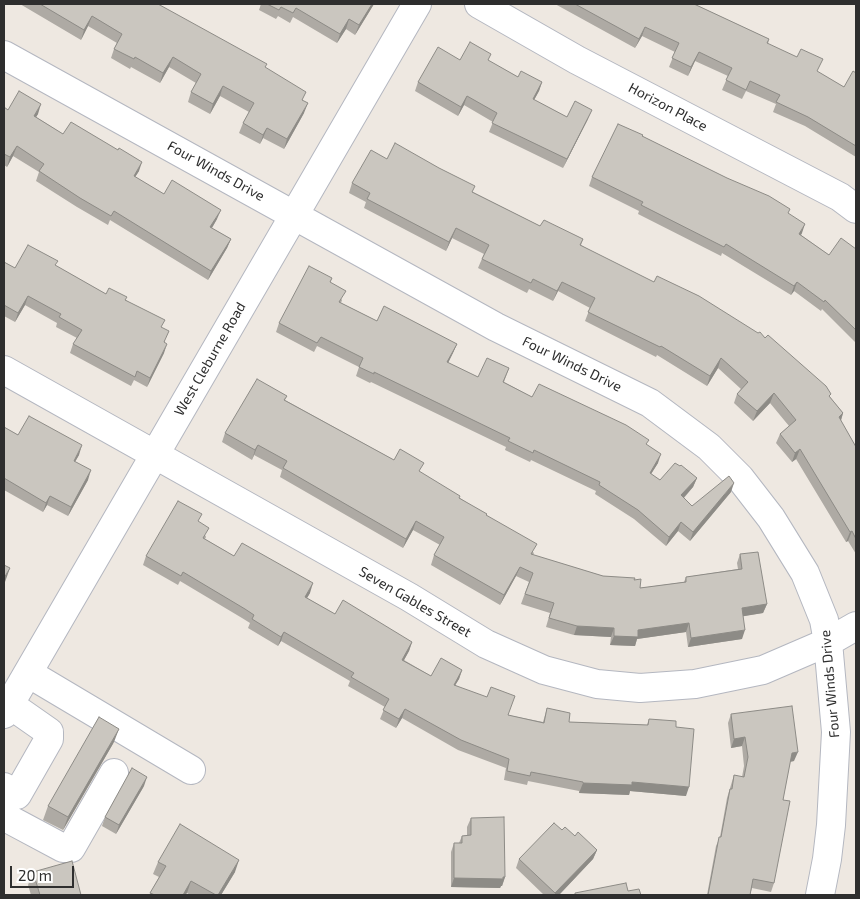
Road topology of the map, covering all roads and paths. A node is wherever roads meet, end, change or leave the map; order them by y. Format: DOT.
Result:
graph roads {
  1 [pos="417,4"];
  2 [pos="479,4"];
  3 [pos="4,55"];
  4 [pos="856,209"];
  5 [pos="294,214"];
  6 [pos="4,370"];
  7 [pos="154,455"];
  8 [pos="856,626"];
  9 [pos="828,642"];
  10 [pos="28,673"];
  11 [pos="7,709"];
  12 [pos="191,770"];
  13 [pos="114,773"];
  14 [pos="7,804"];
  15 [pos="820,895"];
  1 -- 5 [label="street, West Cleburne Road"];
  2 -- 4 [label="street, Horizon Place"];
  3 -- 5 [label="street, Four Winds Drive"];
  5 -- 7 [label="street, West Cleburne Road"];
  5 -- 9 [label="street, Four Winds Drive"];
  6 -- 7 [label="street, Seven Gables Street"];
  7 -- 9 [label="street, Seven Gables Street"];
  7 -- 10 [label="street, West Cleburne Road"];
  8 -- 9 [label="street, Seven Gables Street"];
  9 -- 15 [label="street, Four Winds Drive"];
  10 -- 11 [label="street, West Cleburne Road"];
  10 -- 12 [label="street"];
  11 -- 14 [label="street"];
  13 -- 14 [label="street"];
}
